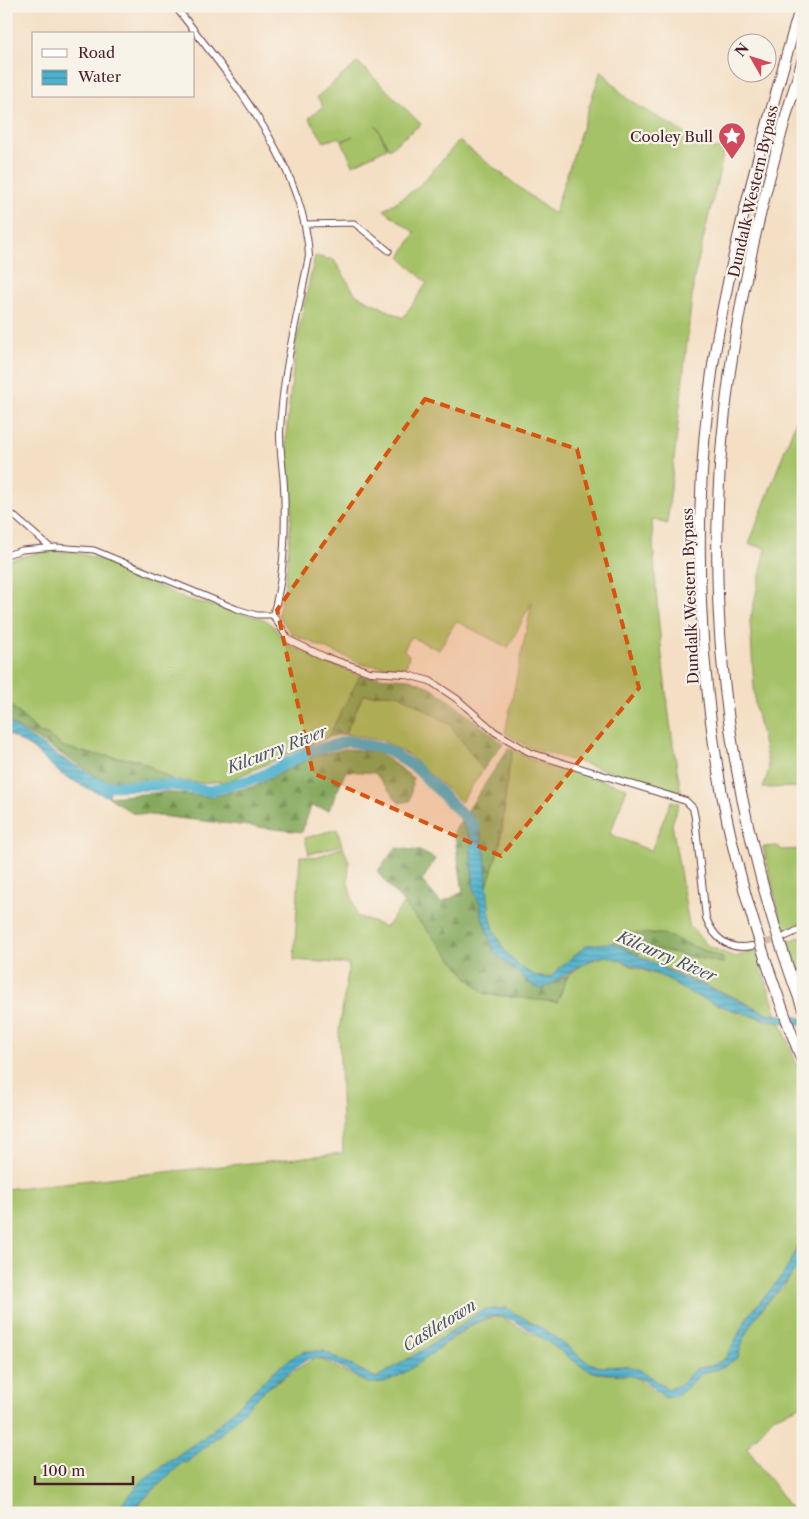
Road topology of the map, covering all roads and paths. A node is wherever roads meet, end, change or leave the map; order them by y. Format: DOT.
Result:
graph roads {
  1 [pos="175,6"];
  2 [pos="801,6"];
  3 [pos="803,59"];
  4 [pos="304,224"];
  5 [pos="389,251"];
  6 [pos="6,509"];
  7 [pos="50,547"];
  8 [pos="6,555"];
  9 [pos="273,615"];
  10 [pos="803,928"];
  11 [pos="786,936"];
  12 [pos="752,946"];
  13 [pos="803,1009"];
  14 [pos="803,1063"];
  1 -- 4 [label="street"];
  2 -- 14 [label="highway, Dundalk Western Bypass"];
  3 -- 13 [label="highway, Dundalk Western Bypass"];
  4 -- 5 [label="street"];
  4 -- 9 [label="street"];
  6 -- 7 [label="street"];
  7 -- 8 [label="street"];
  7 -- 9 [label="street"];
  9 -- 12 [label="street"];
  10 -- 11 [label="street"];
}
